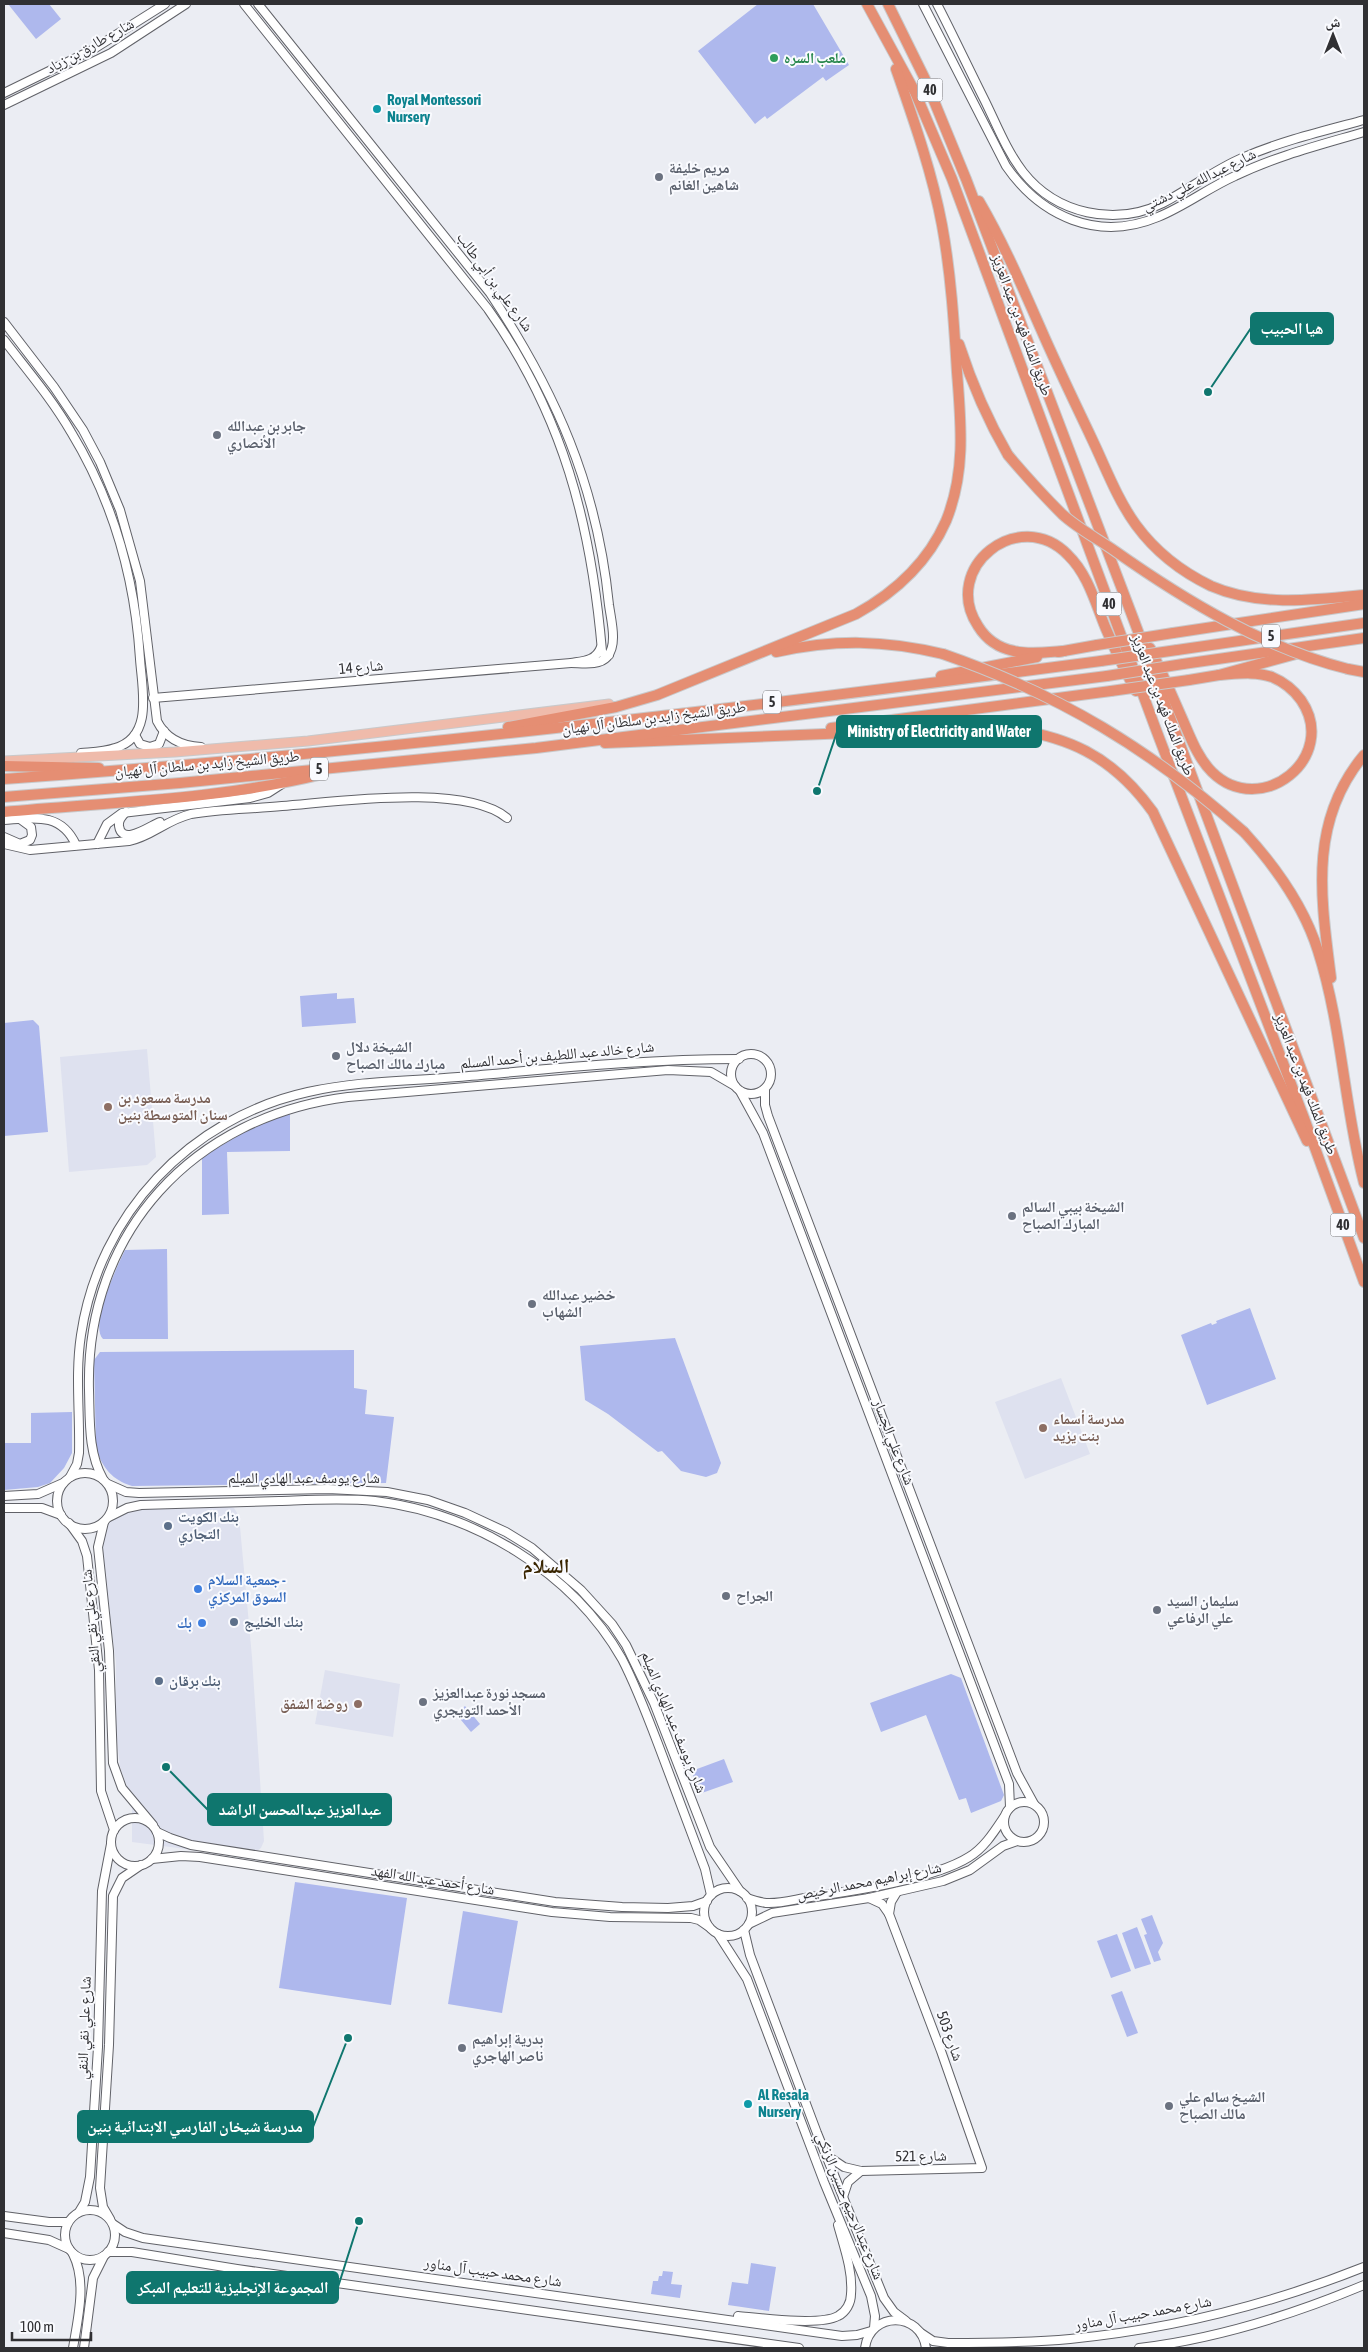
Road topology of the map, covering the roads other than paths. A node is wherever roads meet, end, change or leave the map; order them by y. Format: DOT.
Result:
graph roads {
  1 [pos="165,4"];
  2 [pos="186,4"];
  3 [pos="244,4"];
  4 [pos="258,4"];
  5 [pos="867,4"];
  6 [pos="888,4"];
  7 [pos="923,4"];
  8 [pos="928,4"];
  9 [pos="937,4"];
  10 [pos="942,14"];
  11 [pos="134,25"];
  12 [pos="118,34"];
  13 [pos="140,35"];
  14 [pos="888,44"];
  15 [pos="124,45"];
  16 [pos="957,70"];
  17 [pos="4,93"];
  18 [pos="4,105"];
  19 [pos="1364,120"];
  20 [pos="998,129"];
  21 [pos="1364,132"];
  22 [pos="375,148"];
  23 [pos="1262,150"];
  24 [pos="364,153"];
  25 [pos="383,159"];
  26 [pos="374,166"];
  27 [pos="966,179"];
  28 [pos="1225,180"];
  29 [pos="953,309"];
  30 [pos="4,322"];
  31 [pos="4,340"];
  32 [pos="550,395"];
  33 [pos="540,398"];
  34 [pos="568,433"];
  35 [pos="557,437"];
  36 [pos="94,449"];
  37 [pos="83,454"];
  38 [pos="100,462"];
  39 [pos="90,466"];
  40 [pos="1364,595"];
  41 [pos="609,604"];
  42 [pos="1364,604"];
  43 [pos="598,605"];
  44 [pos="1133,618"];
  45 [pos="1364,623"];
  46 [pos="1360,639"];
  47 [pos="601,647"];
  48 [pos="1064,650"];
  49 [pos="609,654"];
  50 [pos="571,662"];
  51 [pos="738,663"];
  52 [pos="1364,672"];
  53 [pos="1219,675"];
  54 [pos="881,690"];
  55 [pos="153,698"];
  56 [pos="637,702"];
  57 [pos="1154,727"];
  58 [pos="164,732"];
  59 [pos="135,735"];
  60 [pos="778,735"];
  61 [pos="444,741"];
  62 [pos="582,741"];
  63 [pos="223,748"];
  64 [pos="1364,755"];
  65 [pos="44,758"];
  66 [pos="4,761"];
  67 [pos="4,766"];
  68 [pos="353,766"];
  69 [pos="127,771"];
  70 [pos="4,779"];
  71 [pos="283,783"];
  72 [pos="4,796"];
  73 [pos="4,812"];
  74 [pos="127,812"];
  75 [pos="507,818"];
  76 [pos="20,819"];
  77 [pos="174,819"];
  78 [pos="4,820"];
  79 [pos="4,837"];
  80 [pos="4,844"];
  81 [pos="97,844"];
  82 [pos="76,845"];
  83 [pos="692,1059"];
  84 [pos="739,1059"];
  85 [pos="1342,1066"];
  86 [pos="691,1070"];
  87 [pos="506,1073"];
  88 [pos="494,1074"];
  89 [pos="505,1084"];
  90 [pos="495,1085"];
  91 [pos="738,1088"];
  92 [pos="765,1089"];
  93 [pos="249,1111"];
  94 [pos="220,1139"];
  95 [pos="785,1160"];
  96 [pos="172,1162"];
  97 [pos="774,1164"];
  98 [pos="1322,1168"];
  99 [pos="1364,1183"];
  100 [pos="140,1216"];
  101 [pos="1364,1238"];
  102 [pos="1364,1282"];
  103 [pos="855,1346"];
  104 [pos="844,1349"];
  105 [pos="858,1356"];
  106 [pos="848,1359"];
  107 [pos="79,1424"];
  108 [pos="90,1425"];
  109 [pos="67,1480"];
  110 [pos="106,1482"];
  111 [pos="365,1490"];
  112 [pos="7,1496"];
  113 [pos="363,1500"];
  114 [pos="428,1500"];
  115 [pos="372,1501"];
  116 [pos="6,1508"];
  117 [pos="61,1515"];
  118 [pos="106,1519"];
  119 [pos="69,1524"];
  120 [pos="90,1578"];
  121 [pos="102,1578"];
  122 [pos="947,1589"];
  123 [pos="936,1592"];
  124 [pos="955,1612"];
  125 [pos="945,1616"];
  126 [pos="626,1645"];
  127 [pos="616,1650"];
  128 [pos="632,1654"];
  129 [pos="622,1659"];
  130 [pos="1034,1804"];
  131 [pos="1010,1807"];
  132 [pos="1004,1817"];
  133 [pos="155,1828"];
  134 [pos="114,1830"];
  135 [pos="1017,1840"];
  136 [pos="110,1844"];
  137 [pos="152,1859"];
  138 [pos="141,1865"];
  139 [pos="388,1876"];
  140 [pos="398,1878"];
  141 [pos="386,1887"];
  142 [pos="396,1889"];
  143 [pos="740,1891"];
  144 [pos="897,1892"];
  145 [pos="709,1898"];
  146 [pos="747,1898"];
  147 [pos="869,1898"];
  148 [pos="889,1914"];
  149 [pos="709,1927"];
  150 [pos="746,1927"];
  151 [pos="718,1934"];
  152 [pos="769,2004"];
  153 [pos="758,2008"];
  154 [pos="826,2155"];
  155 [pos="982,2168"];
  156 [pos="860,2171"];
  157 [pos="843,2197"];
  158 [pos="831,2199"];
  159 [pos="79,2212"];
  160 [pos="4,2216"];
  161 [pos="68,2222"];
  162 [pos="111,2222"];
  163 [pos="4,2233"];
  164 [pos="71,2252"];
  165 [pos="106,2254"];
  166 [pos="1364,2267"];
  167 [pos="1364,2285"];
  168 [pos="701,2315"];
  169 [pos="906,2321"];
  170 [pos="873,2330"];
  171 [pos="921,2333"];
  172 [pos="72,2348"];
  173 [pos="84,2348"];
  174 [pos="799,2348"];
  175 [pos="865,2348"];
  176 [pos="926,2348"];
  177 [pos="1139,2348"];
  1 -- 11 [label="street, شارع طارق بن زياد"];
  2 -- 13 [label="street, شارع طارق بن زياد"];
  3 -- 24 [label="street, شارع علي بن أبي طالب"];
  4 -- 22 [label="street, شارع علي بن أبي طالب"];
  5 -- 14 [label="highway, طريق الملك فهد بن عبد العزيز / 40"];
  6 -- 27 [label="highway, طريق الملك فهد بن عبد العزيز / 40"];
  7 -- 16 [label="street, شارع عبدالله علي دشتي"];
  8 -- 10 [label="street"];
  9 -- 10 [label="street, شارع عبدالله علي دشتي"];
  10 -- 20 [label="street, شارع عبدالله علي دشتي"];
  11 -- 12 [label="street, شارع طارق بن زياد"];
  11 -- 13 [label="street"];
  12 -- 15 [label="street"];
  12 -- 17 [label="street, شارع طارق بن زياد"];
  13 -- 15 [label="street, شارع طارق بن زياد"];
  14 -- 29 [label="highway"];
  14 -- 57 [label="highway, طريق الملك فهد بن عبد العزيز / 40"];
  15 -- 18 [label="street, شارع طارق بن زياد"];
  16 -- 20 [label="street"];
  16 -- 28 [label="street, شارع عبدالله علي دشتي"];
  19 -- 23 [label="street, شارع عبدالله علي دشتي"];
  20 -- 23 [label="street, شارع عبدالله علي دشتي"];
  21 -- 28 [label="street, شارع عبدالله علي دشتي"];
  22 -- 24 [label="street"];
  22 -- 25 [label="street, شارع علي بن أبي طالب"];
  23 -- 28 [label="street"];
  24 -- 26 [label="street, شارع علي بن أبي طالب"];
  25 -- 26 [label="street"];
  25 -- 32 [label="street, شارع علي بن أبي طالب"];
  26 -- 33 [label="street, شارع علي بن أبي طالب"];
  27 -- 40 [label="highway"];
  27 -- 44 [label="highway, طريق الملك فهد بن عبد العزيز / 40"];
  29 -- 51 [label="highway"];
  29 -- 52 [label="highway, bridge"];
  30 -- 36 [label="street"];
  31 -- 37 [label="street"];
  32 -- 33 [label="street"];
  32 -- 34 [label="street, شارع علي بن أبي طالب"];
  33 -- 35 [label="street, شارع علي بن أبي طالب"];
  34 -- 35 [label="street"];
  34 -- 41 [label="street, شارع علي بن أبي طالب"];
  35 -- 43 [label="street, شارع علي بن أبي طالب"];
  36 -- 37 [label="street"];
  36 -- 38 [label="street"];
  37 -- 39 [label="street"];
  38 -- 39 [label="street"];
  38 -- 55 [label="street"];
  39 -- 59 [label="street"];
  41 -- 43 [label="street"];
  41 -- 49 [label="street, شارع علي بن أبي طالب"];
  42 -- 48 [label="highway, bridge"];
  43 -- 47 [label="street, شارع علي بن أبي طالب"];
  44 -- 53 [label="highway"];
  44 -- 101 [label="highway, طريق الملك فهد بن عبد العزيز / 40"];
  45 -- 54 [label="highway, طريق الشيخ زايد بن سلطان آل نهيان / 5, bridge"];
  46 -- 53 [label="highway"];
  46 -- 62 [label="highway, طريق الشيخ زايد بن سلطان آل نهيان / 5, bridge"];
  47 -- 49 [label="street"];
  47 -- 50 [label="street, شارع 14"];
  48 -- 54 [label="highway"];
  48 -- 57 [label="highway"];
  49 -- 50 [label="street, شارع 14"];
  50 -- 55 [label="street, شارع 14"];
  51 -- 56 [label="highway"];
  51 -- 85 [label="highway, bridge"];
  53 -- 60 [label="highway, bridge"];
  54 -- 61 [label="highway, طريق الشيخ زايد بن سلطان آل نهيان / 5"];
  55 -- 58 [label="street"];
  56 -- 61 [label="highway"];
  56 -- 63 [label="main road"];
  57 -- 98 [label="highway, طريق الملك فهد بن عبد العزيز / 40"];
  58 -- 59 [label="street"];
  58 -- 63 [label="street"];
  59 -- 65 [label="street"];
  60 -- 62 [label="highway"];
  60 -- 98 [label="highway"];
  61 -- 69 [label="highway, طريق الشيخ زايد بن سلطان آل نهيان / 5"];
  62 -- 68 [label="highway, طريق الشيخ زايد بن سلطان آل نهيان / 5"];
  63 -- 65 [label="main road"];
  64 -- 85 [label="highway"];
  65 -- 66 [label="main road"];
  67 -- 69 [label="highway"];
  68 -- 71 [label="highway, 5"];
  68 -- 72 [label="highway, طريق الشيخ زايد بن سلطان آل نهيان / 5"];
  69 -- 70 [label="highway, طريق الشيخ زايد بن سلطان آل نهيان / 5"];
  71 -- 73 [label="highway, 5"];
  71 -- 74 [label="street"];
  74 -- 77 [label="street"];
  74 -- 81 [label="street"];
  75 -- 77 [label="street"];
  76 -- 78 [label="street"];
  76 -- 79 [label="street"];
  76 -- 82 [label="street"];
  77 -- 81 [label="street"];
  80 -- 82 [label="street"];
  81 -- 82 [label="street"];
  83 -- 84 [label="street, شارع خالد عبد اللطيف بن أحمد المسلم"];
  83 -- 86 [label="street"];
  83 -- 87 [label="street, شارع خالد عبد اللطيف بن أحمد المسلم"];
  84 -- 91 [label="street"];
  84 -- 92 [label="street"];
  85 -- 99 [label="highway"];
  86 -- 89 [label="street, شارع خالد عبد اللطيف بن أحمد المسلم"];
  86 -- 91 [label="street, شارع خالد عبد اللطيف بن أحمد المسلم"];
  87 -- 88 [label="street, شارع خالد عبد اللطيف بن أحمد المسلم"];
  87 -- 89 [label="street"];
  88 -- 90 [label="street"];
  88 -- 93 [label="street, شارع خالد عبد اللطيف بن أحمد المسلم"];
  89 -- 90 [label="street, شارع خالد عبد اللطيف بن أحمد المسلم"];
  90 -- 94 [label="street, شارع خالد عبد اللطيف بن أحمد المسلم"];
  91 -- 92 [label="street"];
  91 -- 97 [label="street, شارع علي الجسار"];
  92 -- 95 [label="street, شارع علي الجسار"];
  93 -- 94 [label="street"];
  93 -- 96 [label="street, شارع خالد عبد اللطيف بن أحمد المسلم"];
  94 -- 100 [label="street, شارع خالد عبد اللطيف بن أحمد المسلم"];
  95 -- 97 [label="street"];
  95 -- 103 [label="street, شارع علي الجسار"];
  96 -- 100 [label="street"];
  96 -- 107 [label="street, شارع خالد عبد اللطيف بن أحمد المسلم"];
  97 -- 104 [label="street, شارع علي الجسار"];
  98 -- 102 [label="highway, طريق الملك فهد بن عبد العزيز / 40"];
  100 -- 108 [label="street, شارع خالد عبد اللطيف بن أحمد المسلم"];
  103 -- 104 [label="street"];
  103 -- 105 [label="street, شارع علي الجسار"];
  104 -- 106 [label="street, شارع علي الجسار"];
  105 -- 106 [label="street"];
  105 -- 122 [label="street, شارع علي الجسار"];
  106 -- 123 [label="street, شارع علي الجسار"];
  107 -- 108 [label="street"];
  107 -- 109 [label="street, شارع خالد عبد اللطيف بن أحمد المسلم"];
  108 -- 110 [label="street, شارع خالد عبد اللطيف بن أحمد المسلم"];
  109 -- 110 [label="street"];
  109 -- 112 [label="street"];
  109 -- 117 [label="street"];
  110 -- 111 [label="street, شارع يوسف عبد الهادي الميلم"];
  110 -- 118 [label="street"];
  111 -- 113 [label="street"];
  111 -- 114 [label="street, شارع يوسف عبد الهادي الميلم"];
  112 -- 116 [label="street"];
  113 -- 115 [label="street, شارع يوسف عبد الهادي الميلم"];
  113 -- 118 [label="street, شارع يوسف عبد الهادي الميلم"];
  114 -- 115 [label="street"];
  114 -- 126 [label="street, شارع يوسف عبد الهادي الميلم"];
  115 -- 127 [label="street, شارع يوسف عبد الهادي الميلم"];
  116 -- 117 [label="street"];
  117 -- 119 [label="street"];
  118 -- 119 [label="street"];
  118 -- 121 [label="street, شارع علي نقي النقي"];
  119 -- 120 [label="street, شارع علي نقي النقي"];
  120 -- 121 [label="street"];
  120 -- 134 [label="street, شارع علي نقي النقي"];
  121 -- 133 [label="street, شارع علي نقي النقي"];
  122 -- 123 [label="street"];
  122 -- 124 [label="street, شارع علي الجسار"];
  123 -- 125 [label="street, شارع علي الجسار"];
  124 -- 125 [label="street"];
  124 -- 130 [label="street, شارع علي الجسار"];
  125 -- 131 [label="street, شارع علي الجسار"];
  126 -- 127 [label="street"];
  126 -- 128 [label="street, شارع يوسف عبد الهادي الميلم"];
  127 -- 129 [label="street, شارع يوسف عبد الهادي الميلم"];
  128 -- 129 [label="street"];
  128 -- 143 [label="street, شارع يوسف عبد الهادي الميلم"];
  129 -- 145 [label="street, شارع يوسف عبد الهادي الميلم"];
  130 -- 131 [label="street"];
  130 -- 135 [label="street"];
  131 -- 132 [label="street"];
  132 -- 135 [label="street"];
  132 -- 146 [label="street, شارع إبراهيم محمد الرخيص"];
  133 -- 134 [label="street"];
  133 -- 137 [label="street"];
  133 -- 139 [label="street, شارع أحمد عبد الله الفهد"];
  134 -- 136 [label="street"];
  135 -- 144 [label="street, شارع إبراهيم محمد الرخيص"];
  136 -- 138 [label="street"];
  136 -- 159 [label="street, شارع علي نقي النقي"];
  137 -- 138 [label="street"];
  137 -- 141 [label="street, شارع أحمد عبد الله الفهد"];
  138 -- 162 [label="street, شارع علي نقي النقي"];
  139 -- 140 [label="street, شارع أحمد عبد الله الفهد"];
  139 -- 141 [label="street"];
  140 -- 142 [label="street"];
  140 -- 145 [label="street, شارع أحمد عبد الله الفهد"];
  141 -- 142 [label="street, شارع أحمد عبد الله الفهد"];
  142 -- 149 [label="street, شارع أحمد عبد الله الفهد"];
  143 -- 145 [label="street"];
  143 -- 146 [label="street"];
  144 -- 147 [label="street, شارع إبراهيم محمد الرخيص"];
  144 -- 148 [label="street"];
  145 -- 149 [label="street"];
  146 -- 150 [label="street"];
  147 -- 148 [label="street, شارع 503"];
  147 -- 150 [label="street, شارع إبراهيم محمد الرخيص"];
  148 -- 155 [label="street, شارع 503"];
  149 -- 151 [label="street"];
  150 -- 151 [label="street"];
  150 -- 152 [label="street, شارع عبدالرحيم حسين الزنكي"];
  151 -- 153 [label="street, شارع عبدالرحيم حسين الزنكي"];
  152 -- 153 [label="street"];
  152 -- 154 [label="street, شارع عبدالرحيم حسين الزنكي"];
  153 -- 158 [label="street, شارع عبدالرحيم حسين الزنكي"];
  154 -- 156 [label="street, شارع 521"];
  154 -- 157 [label="street, شارع عبدالرحيم حسين الزنكي"];
  155 -- 156 [label="street, شارع 521"];
  156 -- 157 [label="street"];
  157 -- 169 [label="street, شارع عبدالرحيم حسين الزنكي"];
  158 -- 168 [label="street"];
  158 -- 170 [label="street, شارع عبدالرحيم حسين الزنكي"];
  159 -- 161 [label="street"];
  159 -- 162 [label="street"];
  160 -- 161 [label="street"];
  161 -- 164 [label="street"];
  162 -- 165 [label="street"];
  162 -- 168 [label="street, شارع محمد حبيب آل مناور"];
  163 -- 164 [label="street"];
  164 -- 165 [label="street"];
  164 -- 172 [label="street"];
  165 -- 173 [label="street"];
  165 -- 174 [label="street"];
  166 -- 171 [label="street, شارع محمد حبيب آل مناور"];
  167 -- 177 [label="street"];
  168 -- 170 [label="street, شارع محمد حبيب آل مناور"];
  169 -- 170 [label="street, شارع محمد حبيب آل مناور"];
  169 -- 171 [label="street, شارع عبدالرحيم حسين الزنكي"];
  170 -- 175 [label="street"];
  171 -- 176 [label="street"];
}
